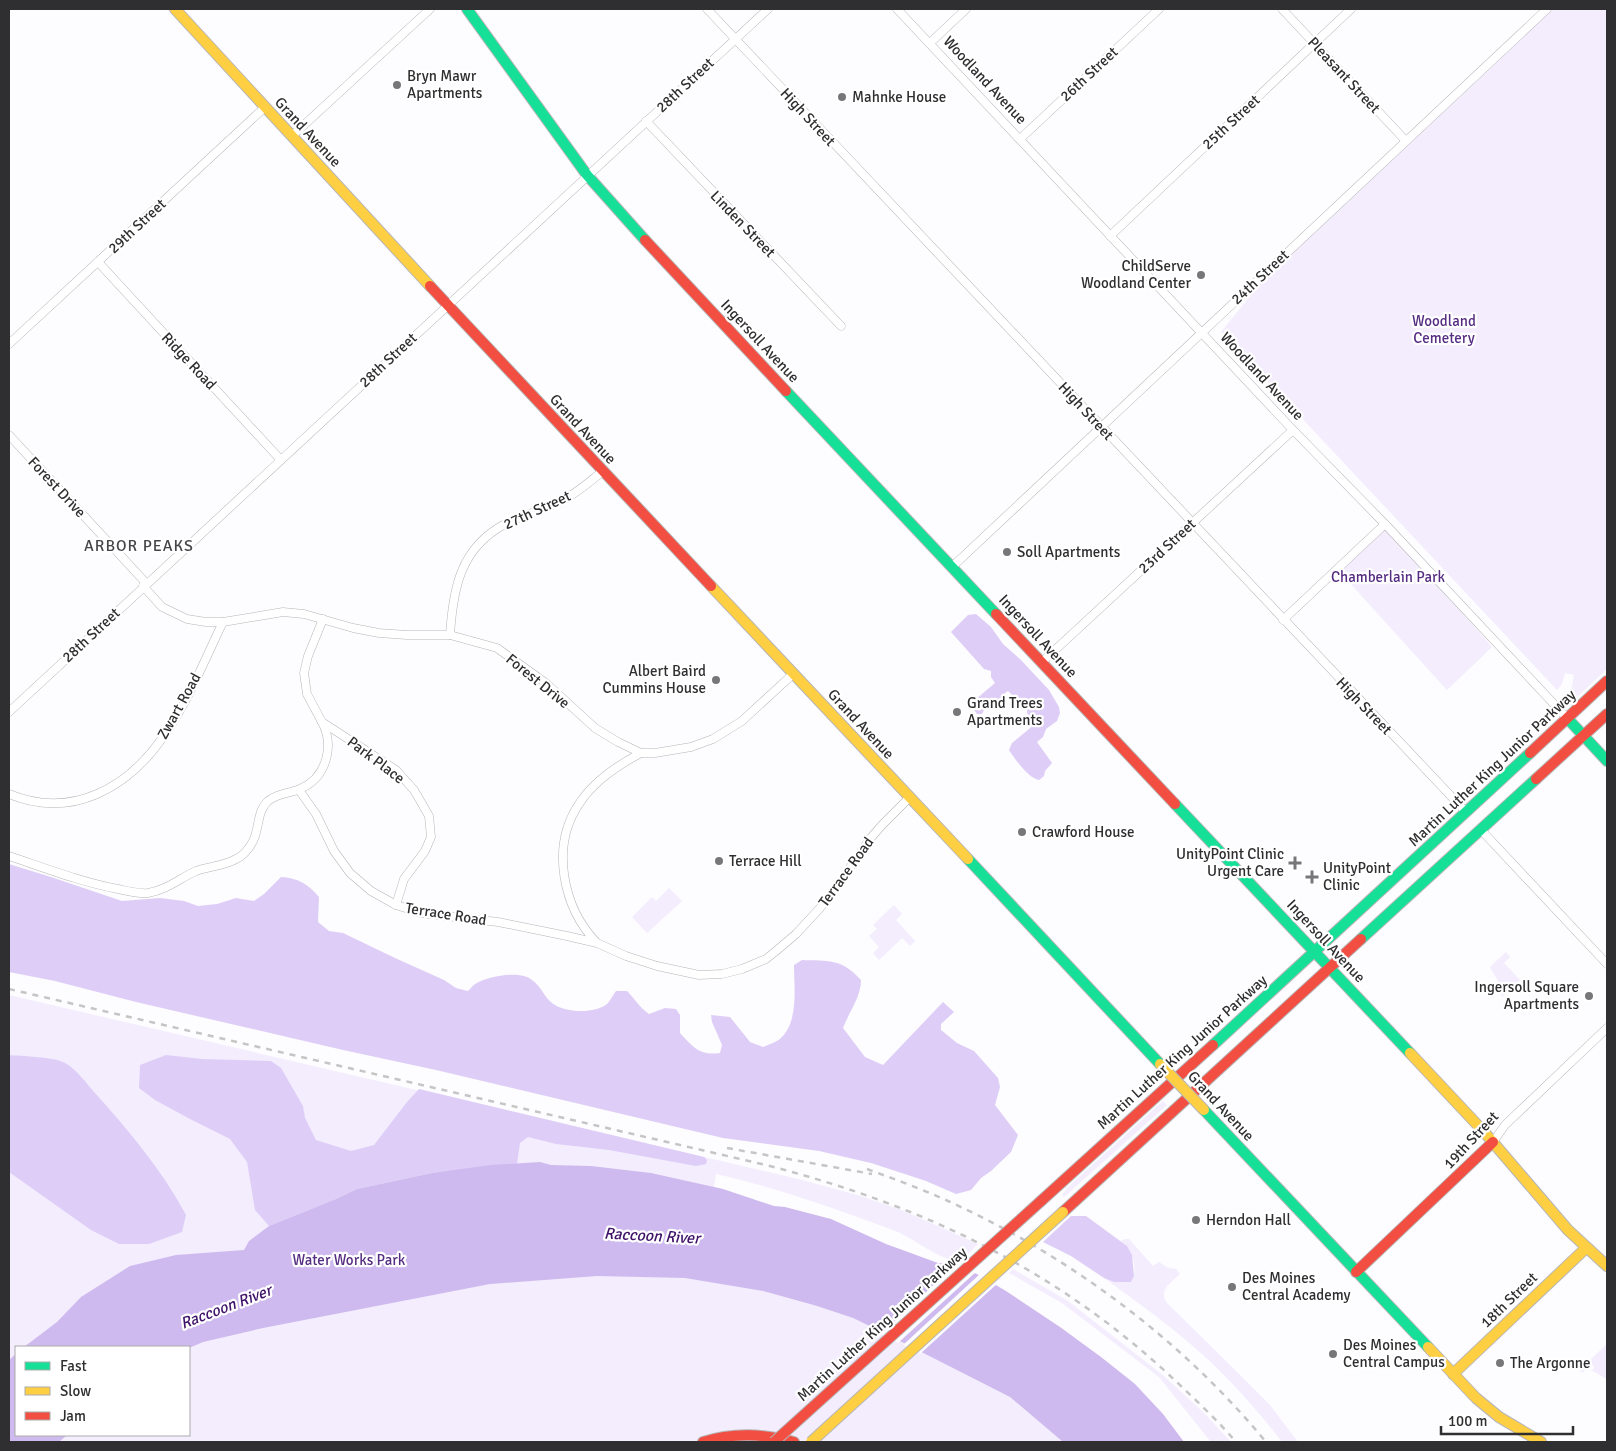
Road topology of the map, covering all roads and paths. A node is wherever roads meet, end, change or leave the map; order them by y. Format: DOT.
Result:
graph roads {
  1 [pos="175,9"];
  2 [pos="430,9"];
  3 [pos="467,9"];
  4 [pos="708,9"];
  5 [pos="768,9"];
  6 [pos="897,9"];
  7 [pos="966,9"];
  8 [pos="1158,9"];
  9 [pos="1282,9"];
  10 [pos="1351,9"];
  11 [pos="1547,9"];
  12 [pos="735,39"];
  13 [pos="930,43"];
  14 [pos="1314,43"];
  15 [pos="265,107"];
  16 [pos="646,121"];
  17 [pos="292,136"];
  18 [pos="1020,139"];
  19 [pos="1406,141"];
  20 [pos="587,175"];
  21 [pos="1110,236"];
  22 [pos="98,262"];
  23 [pos="447,305"];
  24 [pos="841,326"];
  25 [pos="1201,333"];
  26 [pos="9,344"];
  27 [pos="1101,427"];
  28 [pos="1293,430"];
  29 [pos="9,435"];
  30 [pos="280,459"];
  31 [pos="603,471"];
  32 [pos="1192,523"];
  33 [pos="1385,524"];
  34 [pos="952,567"];
  35 [pos="145,584"];
  36 [pos="322,619"];
  37 [pos="1283,620"];
  38 [pos="223,622"];
  39 [pos="450,635"];
  40 [pos="1042,662"];
  41 [pos="793,674"];
  42 [pos="1607,681"];
  43 [pos="10,708"];
  44 [pos="1607,714"];
  45 [pos="1568,719"];
  46 [pos="322,722"];
  47 [pos="1583,736"];
  48 [pos="641,753"];
  49 [pos="1607,761"];
  50 [pos="299,790"];
  51 [pos="9,794"];
  52 [pos="910,797"];
  53 [pos="1466,812"];
  54 [pos="1481,830"];
  55 [pos="9,856"];
  56 [pos="396,905"];
  57 [pos="597,944"];
  58 [pos="1315,952"];
  59 [pos="1607,964"];
  60 [pos="1330,967"];
  61 [pos="1607,1028"];
  62 [pos="1493,1142"];
  63 [pos="1586,1248"];
  64 [pos="1607,1266"];
  65 [pos="1356,1272"];
  66 [pos="1453,1374"];
  67 [pos="703,1442"];
  68 [pos="774,1442"];
  69 [pos="794,1442"];
  70 [pos="810,1442"];
  71 [pos="1541,1442"];
  1 -- 15 [label="main road, Grand Avenue"];
  2 -- 17 [label="street"];
  3 -- 20 [label="main road, Ingersoll Avenue"];
  4 -- 12 [label="street, High Street"];
  5 -- 12 [label="street, 28th Street"];
  6 -- 13 [label="street, Woodland Avenue"];
  7 -- 13 [label="street"];
  8 -- 18 [label="street, 26th Street"];
  9 -- 14 [label="street, Pleasant Street"];
  10 -- 14 [label="street, 25th Street"];
  11 -- 19 [label="street, 24th Street"];
  12 -- 16 [label="street, 28th Street"];
  12 -- 27 [label="street, High Street"];
  13 -- 18 [label="street, Woodland Avenue"];
  14 -- 19 [label="street, Pleasant Street"];
  14 -- 21 [label="street, 25th Street"];
  15 -- 17 [label="main road, Grand Avenue"];
  15 -- 22 [label="street, 29th Street"];
  16 -- 20 [label="street, 28th Street"];
  16 -- 24 [label="street, Linden Street"];
  17 -- 23 [label="main road, Grand Avenue"];
  18 -- 21 [label="street, Woodland Avenue"];
  19 -- 25 [label="street, 24th Street"];
  20 -- 23 [label="street, 28th Street"];
  20 -- 34 [label="main road, Ingersoll Avenue"];
  21 -- 25 [label="street, Woodland Avenue"];
  22 -- 26 [label="street, 29th Street"];
  22 -- 30 [label="street, Ridge Road"];
  23 -- 30 [label="street, 28th Street"];
  23 -- 31 [label="main road, Grand Avenue"];
  25 -- 27 [label="street, 24th Street"];
  25 -- 28 [label="street, Woodland Avenue"];
  27 -- 32 [label="street, High Street"];
  27 -- 34 [label="street, 24th Street"];
  28 -- 32 [label="street, 23rd Street"];
  28 -- 33 [label="street, Woodland Avenue"];
  29 -- 35 [label="street, Forest Drive"];
  30 -- 35 [label="street, 28th Street"];
  31 -- 39 [label="street, 27th Street"];
  31 -- 41 [label="main road, Grand Avenue"];
  32 -- 37 [label="street, High Street"];
  32 -- 40 [label="street, 23rd Street"];
  33 -- 37 [label="street"];
  33 -- 45 [label="street, Woodland Avenue"];
  34 -- 40 [label="main road, Ingersoll Avenue"];
  35 -- 38 [label="street, Forest Drive"];
  35 -- 43 [label="street, 28th Street"];
  36 -- 38 [label="street, Forest Drive"];
  36 -- 39 [label="street, Forest Drive"];
  36 -- 46 [label="street, Park Place"];
  37 -- 53 [label="street, High Street"];
  38 -- 51 [label="street, Zwart Road"];
  39 -- 48 [label="street, Forest Drive"];
  40 -- 58 [label="main road, Ingersoll Avenue"];
  41 -- 48 [label="street, Forest Drive"];
  41 -- 52 [label="main road, Grand Avenue"];
  42 -- 45 [label="main road, Martin Luther King Junior Parkway"];
  44 -- 47 [label="main road"];
  45 -- 47 [label="main road, Woodland Avenue"];
  45 -- 53 [label="main road, Martin Luther King Junior Parkway"];
  46 -- 50 [label="street"];
  46 -- 56 [label="street, Park Place"];
  47 -- 49 [label="main road, Woodland Avenue"];
  47 -- 54 [label="main road"];
  48 -- 57 [label="street"];
  50 -- 55 [label="street"];
  50 -- 56 [label="street, Terrace Road"];
  52 -- 57 [label="street, Terrace Road"];
  52 -- 65 [label="main road, Grand Avenue, bridge"];
  53 -- 58 [label="main road, Martin Luther King Junior Parkway"];
  54 -- 59 [label="street"];
  54 -- 60 [label="main road"];
  56 -- 57 [label="street, Terrace Road"];
  58 -- 60 [label="main road, Ingersoll Avenue"];
  58 -- 68 [label="main road, Martin Luther King Junior Parkway, bridge"];
  60 -- 62 [label="main road, Ingersoll Avenue"];
  60 -- 70 [label="main road, bridge"];
  61 -- 62 [label="street, 19th Street"];
  62 -- 63 [label="main road, Ingersoll Avenue"];
  62 -- 65 [label="main road, 19th Street"];
  63 -- 64 [label="main road, Ingersoll Avenue"];
  63 -- 66 [label="main road, 18th Street"];
  65 -- 66 [label="main road, Grand Avenue"];
  66 -- 71 [label="main road, Grand Avenue"];
  67 -- 69 [label="main road"];
}
